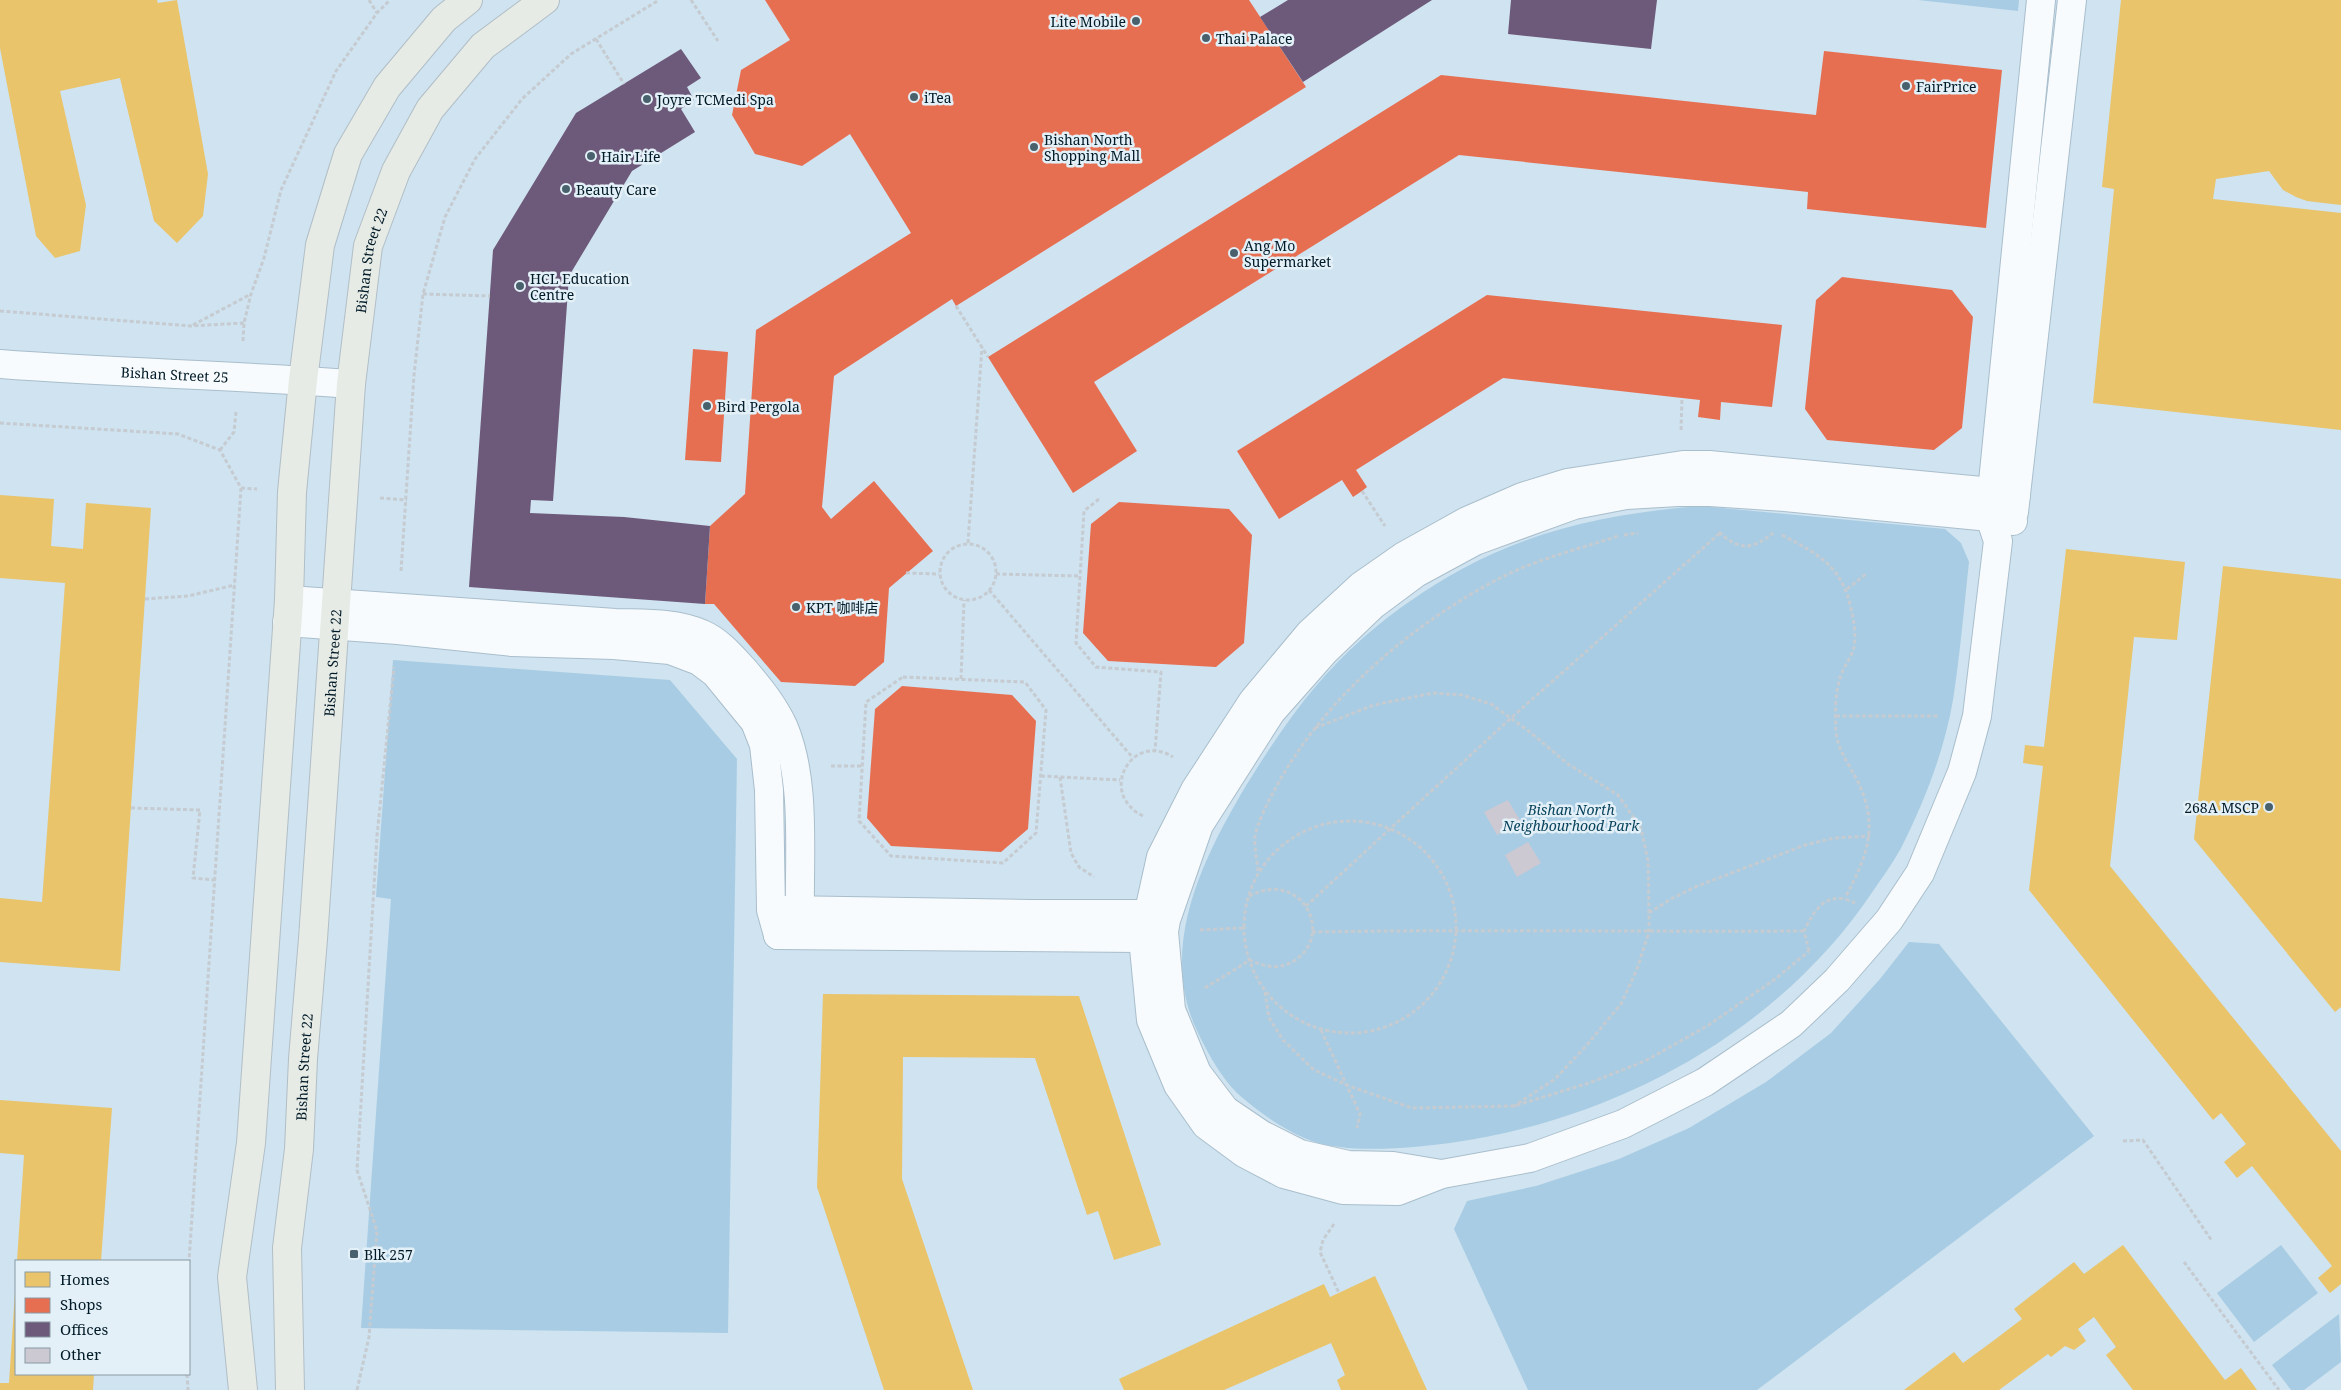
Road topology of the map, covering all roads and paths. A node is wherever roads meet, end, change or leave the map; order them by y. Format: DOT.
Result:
graph roads {
  1 [pos="369,0"];
  2 [pos="390,0"];
  3 [pos="468,0"];
  4 [pos="545,0"];
  5 [pos="691,0"];
  6 [pos="2041,0"];
  7 [pos="2072,0"];
  8 [pos="377,13"];
  9 [pos="596,39"];
  10 [pos="718,41"];
  11 [pos="624,84"];
  12 [pos="251,294"];
  13 [pos="423,294"];
  14 [pos="490,296"];
  15 [pos="956,306"];
  16 [pos="0,311"];
  17 [pos="244,323"];
  18 [pos="191,326"];
  19 [pos="982,347"];
  20 [pos="988,357"];
  21 [pos="0,364"];
  22 [pos="240,375"];
  23 [pos="303,380"];
  24 [pos="351,384"];
  25 [pos="0,423"];
  26 [pos="220,450"];
  27 [pos="1100,499"];
  28 [pos="2002,513"];
  29 [pos="1775,531"];
  30 [pos="1646,532"];
  31 [pos="1720,533"];
  32 [pos="968,543"];
  33 [pos="906,573"];
  34 [pos="939,574"];
  35 [pos="996,574"];
  36 [pos="1866,574"];
  37 [pos="1080,576"];
  38 [pos="235,585"];
  39 [pos="1847,589"];
  40 [pos="989,590"];
  41 [pos="145,598"];
  42 [pos="964,600"];
  43 [pos="288,611"];
  44 [pos="335,615"];
  45 [pos="961,679"];
  46 [pos="1836,716"];
  47 [pos="1976,716"];
  48 [pos="1512,718"];
  49 [pos="1315,728"];
  50 [pos="1156,751"];
  51 [pos="1133,758"];
  52 [pos="1041,776"];
  53 [pos="1060,777"];
  54 [pos="1120,780"];
  55 [pos="1195,790"];
  56 [pos="131,808"];
  57 [pos="1182,815"];
  58 [pos="1390,828"];
  59 [pos="1870,836"];
  60 [pos="1258,871"];
  61 [pos="1095,878"];
  62 [pos="215,880"];
  63 [pos="1246,898"];
  64 [pos="1845,898"];
  65 [pos="1306,906"];
  66 [pos="800,909"];
  67 [pos="1649,912"];
  68 [pos="774,923"];
  69 [pos="1155,926"];
  70 [pos="1457,930"];
  71 [pos="1804,931"];
  72 [pos="1312,932"];
  73 [pos="1649,932"];
  74 [pos="1809,950"];
  75 [pos="1250,960"];
  76 [pos="1265,992"];
  77 [pos="1171,1010"];
  78 [pos="1514,1106"];
  79 [pos="2124,1141"];
  80 [pos="1396,1178"];
  81 [pos="2212,1241"];
  82 [pos="189,1260"];
  83 [pos="2184,1262"];
  84 [pos="187,1375"];
  85 [pos="188,1390"];
  86 [pos="243,1390"];
  87 [pos="290,1390"];
  88 [pos="2279,1390"];
  1 -- 8 [label="path"];
  2 -- 8 [label="path"];
  3 -- 23 [label="main road"];
  4 -- 24 [label="main road, Bishan Street 22"];
  5 -- 10 [label="path"];
  6 -- 28 [label="street"];
  7 -- 28 [label="street"];
  8 -- 12 [label="path"];
  9 -- 11 [label="path"];
  12 -- 17 [label="path"];
  12 -- 18 [label="path"];
  13 -- 14 [label="path"];
  15 -- 19 [label="path"];
  16 -- 18 [label="path"];
  17 -- 18 [label="path"];
  17 -- 22 [label="path"];
  19 -- 20 [label="path"];
  19 -- 32 [label="path"];
  21 -- 22 [label="street, Bishan Street 25"];
  22 -- 23 [label="street, Bishan Street 25"];
  22 -- 26 [label="path"];
  23 -- 24 [label="street, Bishan Street 25"];
  23 -- 43 [label="main road"];
  24 -- 44 [label="main road, Bishan Street 22"];
  25 -- 26 [label="path"];
  26 -- 38 [label="path"];
  27 -- 37 [label="path"];
  28 -- 47 [label="street"];
  28 -- 55 [label="street"];
  28 -- 69 [label="street"];
  29 -- 39 [label="path"];
  30 -- 49 [label="path"];
  31 -- 48 [label="path"];
  32 -- 34 [label="path"];
  32 -- 35 [label="path"];
  33 -- 34 [label="path"];
  34 -- 42 [label="path"];
  35 -- 37 [label="path"];
  35 -- 40 [label="path"];
  36 -- 39 [label="path"];
  37 -- 50 [label="path"];
  38 -- 41 [label="path"];
  38 -- 62 [label="path"];
  39 -- 46 [label="path"];
  40 -- 42 [label="path"];
  40 -- 51 [label="path"];
  42 -- 45 [label="path"];
  43 -- 44 [label="street"];
  43 -- 86 [label="main road"];
  44 -- 66 [label="street"];
  44 -- 68 [label="street"];
  44 -- 87 [label="main road, Bishan Street 22"];
  45 -- 52 [label="path"];
  45 -- 52 [label="path"];
  46 -- 47 [label="path"];
  46 -- 59 [label="path"];
  47 -- 80 [label="street"];
  48 -- 49 [label="path"];
  48 -- 58 [label="path"];
  48 -- 67 [label="path"];
  49 -- 60 [label="path"];
  50 -- 51 [label="path"];
  50 -- 55 [label="path"];
  51 -- 54 [label="path"];
  52 -- 53 [label="path"];
  53 -- 54 [label="path"];
  53 -- 61 [label="path"];
  54 -- 57 [label="path"];
  55 -- 57 [label="street"];
  56 -- 62 [label="path"];
  57 -- 69 [label="street"];
  58 -- 60 [label="path"];
  58 -- 65 [label="path"];
  58 -- 70 [label="path"];
  59 -- 64 [label="path"];
  59 -- 67 [label="path"];
  60 -- 63 [label="path"];
  62 -- 82 [label="path"];
  63 -- 65 [label="path"];
  63 -- 75 [label="path"];
  65 -- 72 [label="path"];
  66 -- 68 [label="street"];
  66 -- 69 [label="street"];
  67 -- 73 [label="path"];
  68 -- 69 [label="street"];
  69 -- 77 [label="street"];
  69 -- 80 [label="street"];
  70 -- 72 [label="path"];
  70 -- 73 [label="path"];
  70 -- 76 [label="path"];
  71 -- 73 [label="path"];
  72 -- 75 [label="path"];
  73 -- 78 [label="path"];
  74 -- 78 [label="path"];
  75 -- 76 [label="path"];
  75 -- 77 [label="path"];
  76 -- 78 [label="path"];
  77 -- 80 [label="street"];
  79 -- 81 [label="path"];
  83 -- 88 [label="path"];
  84 -- 85 [label="path"];
}
